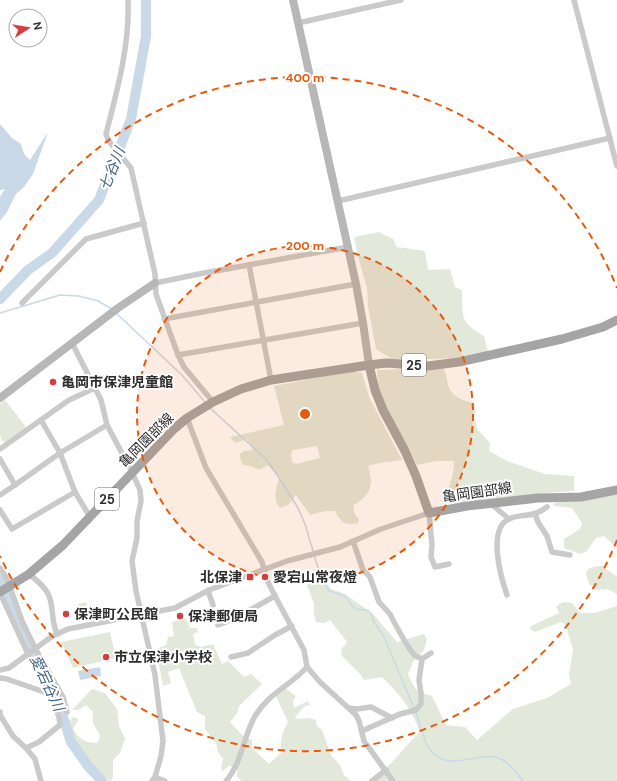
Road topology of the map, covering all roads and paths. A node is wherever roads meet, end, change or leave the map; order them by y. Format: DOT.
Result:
graph roads {
  1 [pos="128,0"];
  2 [pos="293,0"];
  3 [pos="401,0"];
  4 [pos="574,0"];
  5 [pos="298,24"];
  6 [pos="610,138"];
  7 [pos="617,166"];
  8 [pos="338,201"];
  9 [pos="144,223"];
  10 [pos="348,247"];
  11 [pos="249,265"];
  12 [pos="154,283"];
  13 [pos="356,284"];
  14 [pos="22,303"];
  15 [pos="257,303"];
  16 [pos="164,319"];
  17 [pos="617,320"];
  18 [pos="363,323"];
  19 [pos="263,341"];
  20 [pos="72,343"];
  21 [pos="178,355"];
  22 [pos="369,365"];
  23 [pos="271,380"];
  24 [pos="95,388"];
  25 [pos="0,398"];
  26 [pos="210,404"];
  27 [pos="187,418"];
  28 [pos="41,420"];
  29 [pos="107,425"];
  30 [pos="1,446"];
  31 [pos="60,453"];
  32 [pos="0,459"];
  33 [pos="132,472"];
  34 [pos="15,486"];
  35 [pos="617,490"];
  36 [pos="75,492"];
  37 [pos="0,495"];
  38 [pos="490,503"];
  39 [pos="548,507"];
  40 [pos="0,510"];
  41 [pos="429,513"];
  42 [pos="535,514"];
  43 [pos="90,517"];
  44 [pos="509,518"];
  45 [pos="352,541"];
  46 [pos="570,555"];
  47 [pos="449,564"];
  48 [pos="0,568"];
  49 [pos="264,570"];
  50 [pos="29,574"];
  51 [pos="4,590"];
  52 [pos="208,591"];
  53 [pos="507,595"];
  54 [pos="275,596"];
  55 [pos="213,605"];
  56 [pos="142,615"];
  57 [pos="218,625"];
  58 [pos="292,626"];
  59 [pos="57,633"];
  60 [pos="32,651"];
  61 [pos="431,653"];
  62 [pos="231,657"];
  63 [pos="422,659"];
  64 [pos="307,667"];
  65 [pos="0,670"];
  66 [pos="0,678"];
  67 [pos="50,694"];
  68 [pos="349,708"];
  69 [pos="0,712"];
  70 [pos="67,712"];
  71 [pos="392,718"];
  72 [pos="362,731"];
  73 [pos="26,748"];
  74 [pos="386,770"];
  75 [pos="154,779"];
  76 [pos="41,781"];
  77 [pos="166,781"];
  78 [pos="226,781"];
  79 [pos="372,781"];
  80 [pos="393,781"];
  1 -- 9 [label="street"];
  2 -- 5 [label="street"];
  3 -- 5 [label="street"];
  4 -- 6 [label="street"];
  5 -- 8 [label="street"];
  6 -- 7 [label="street"];
  6 -- 8 [label="street"];
  8 -- 10 [label="street"];
  9 -- 12 [label="street"];
  9 -- 14 [label="street"];
  10 -- 11 [label="street"];
  10 -- 13 [label="street"];
  11 -- 12 [label="street"];
  11 -- 15 [label="street"];
  12 -- 16 [label="street"];
  12 -- 20 [label="street"];
  13 -- 15 [label="street"];
  13 -- 18 [label="street"];
  15 -- 16 [label="street"];
  15 -- 19 [label="street"];
  16 -- 21 [label="street"];
  17 -- 22 [label="main road, 亀岡園部線 / 25"];
  18 -- 19 [label="street"];
  18 -- 22 [label="street"];
  19 -- 21 [label="street"];
  19 -- 23 [label="street"];
  20 -- 24 [label="street"];
  20 -- 25 [label="street"];
  21 -- 26 [label="street"];
  22 -- 23 [label="main road, 亀岡園部線 / 25"];
  22 -- 41 [label="main road, 亀岡園部線"];
  23 -- 26 [label="main road, 亀岡園部線 / 25"];
  24 -- 28 [label="street"];
  24 -- 29 [label="street"];
  26 -- 27 [label="main road, 亀岡園部線 / 25"];
  27 -- 33 [label="main road, 亀岡園部線 / 25"];
  27 -- 49 [label="street"];
  28 -- 30 [label="street"];
  28 -- 31 [label="street"];
  29 -- 31 [label="street"];
  29 -- 33 [label="street"];
  31 -- 34 [label="street"];
  31 -- 36 [label="street"];
  32 -- 34 [label="street"];
  33 -- 43 [label="main road, 亀岡園部線 / 25"];
  33 -- 56 [label="street"];
  34 -- 37 [label="street"];
  35 -- 38 [label="main road, 亀岡園部線"];
  36 -- 40 [label="street"];
  36 -- 43 [label="street"];
  38 -- 41 [label="main road, 亀岡園部線"];
  38 -- 44 [label="street"];
  39 -- 42 [label="street"];
  41 -- 45 [label="street"];
  41 -- 47 [label="street"];
  42 -- 44 [label="street"];
  42 -- 46 [label="street"];
  43 -- 50 [label="main road, 亀岡園部線 / 25"];
  44 -- 53 [label="street"];
  45 -- 49 [label="street"];
  45 -- 63 [label="street"];
  48 -- 51 [label="street"];
  49 -- 52 [label="street"];
  49 -- 54 [label="street"];
  50 -- 51 [label="main road, 亀岡園部線 / 25"];
  50 -- 59 [label="street"];
  51 -- 60 [label="street"];
  51 -- 60 [label="street"];
  52 -- 55 [label="street"];
  52 -- 56 [label="street"];
  54 -- 57 [label="street"];
  54 -- 58 [label="street"];
  56 -- 59 [label="street"];
  56 -- 75 [label="street"];
  58 -- 62 [label="street"];
  58 -- 64 [label="street"];
  59 -- 60 [label="street"];
  60 -- 65 [label="street"];
  60 -- 67 [label="street"];
  60 -- 70 [label="street"];
  61 -- 63 [label="street"];
  63 -- 71 [label="street"];
  64 -- 68 [label="street"];
  64 -- 78 [label="street"];
  66 -- 67 [label="street"];
  67 -- 73 [label="street"];
  68 -- 71 [label="street"];
  68 -- 72 [label="street"];
  69 -- 73 [label="street"];
  71 -- 72 [label="street"];
  72 -- 74 [label="street"];
  73 -- 76 [label="street"];
  74 -- 79 [label="street"];
  74 -- 80 [label="street"];
  75 -- 77 [label="street"];
}
